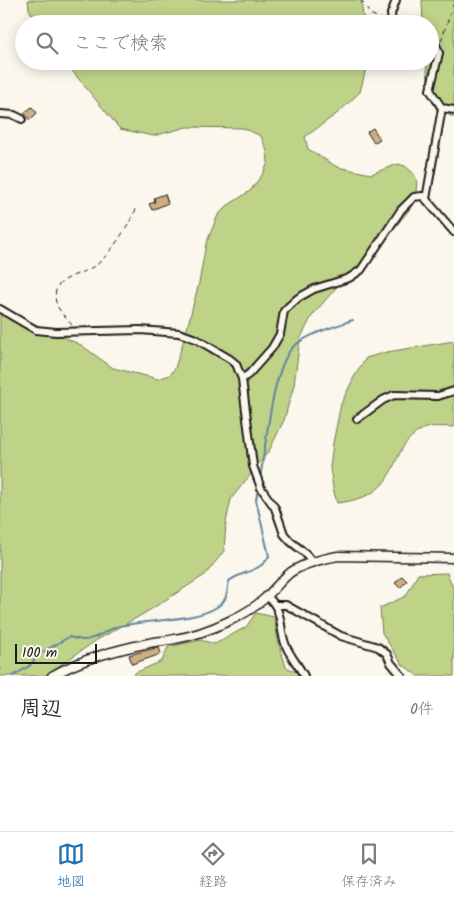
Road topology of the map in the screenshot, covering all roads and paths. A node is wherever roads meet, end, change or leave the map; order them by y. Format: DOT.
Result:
graph roads {
  1 [pos="361,0"];
  2 [pos="396,0"];
  3 [pos="454,3"];
  4 [pos="372,15"];
  5 [pos="391,15"];
  6 [pos="439,48"];
  7 [pos="435,70"];
  8 [pos="442,108"];
  9 [pos="454,110"];
  10 [pos="0,114"];
  11 [pos="22,119"];
  12 [pos="426,199"];
  13 [pos="139,206"];
  14 [pos="454,232"];
  15 [pos="0,309"];
  16 [pos="78,332"];
  17 [pos="242,379"];
  18 [pos="454,392"];
  19 [pos="357,419"];
  20 [pos="454,557"];
  21 [pos="312,562"];
  22 [pos="267,596"];
  23 [pos="276,605"];
  24 [pos="52,676"];
  25 [pos="304,676"];
  26 [pos="402,676"];
  1 -- 4 [label="path"];
  2 -- 5 [label="street"];
  3 -- 6 [label="path"];
  7 -- 8 [label="street"];
  8 -- 9 [label="street"];
  8 -- 12 [label="street"];
  10 -- 11 [label="street"];
  12 -- 14 [label="street"];
  12 -- 17 [label="street"];
  13 -- 16 [label="path"];
  15 -- 16 [label="street"];
  16 -- 17 [label="street"];
  17 -- 21 [label="street"];
  18 -- 19 [label="street"];
  20 -- 21 [label="street"];
  21 -- 22 [label="street"];
  22 -- 23 [label="street"];
  22 -- 24 [label="street"];
  23 -- 25 [label="street"];
  23 -- 26 [label="street"];
}
